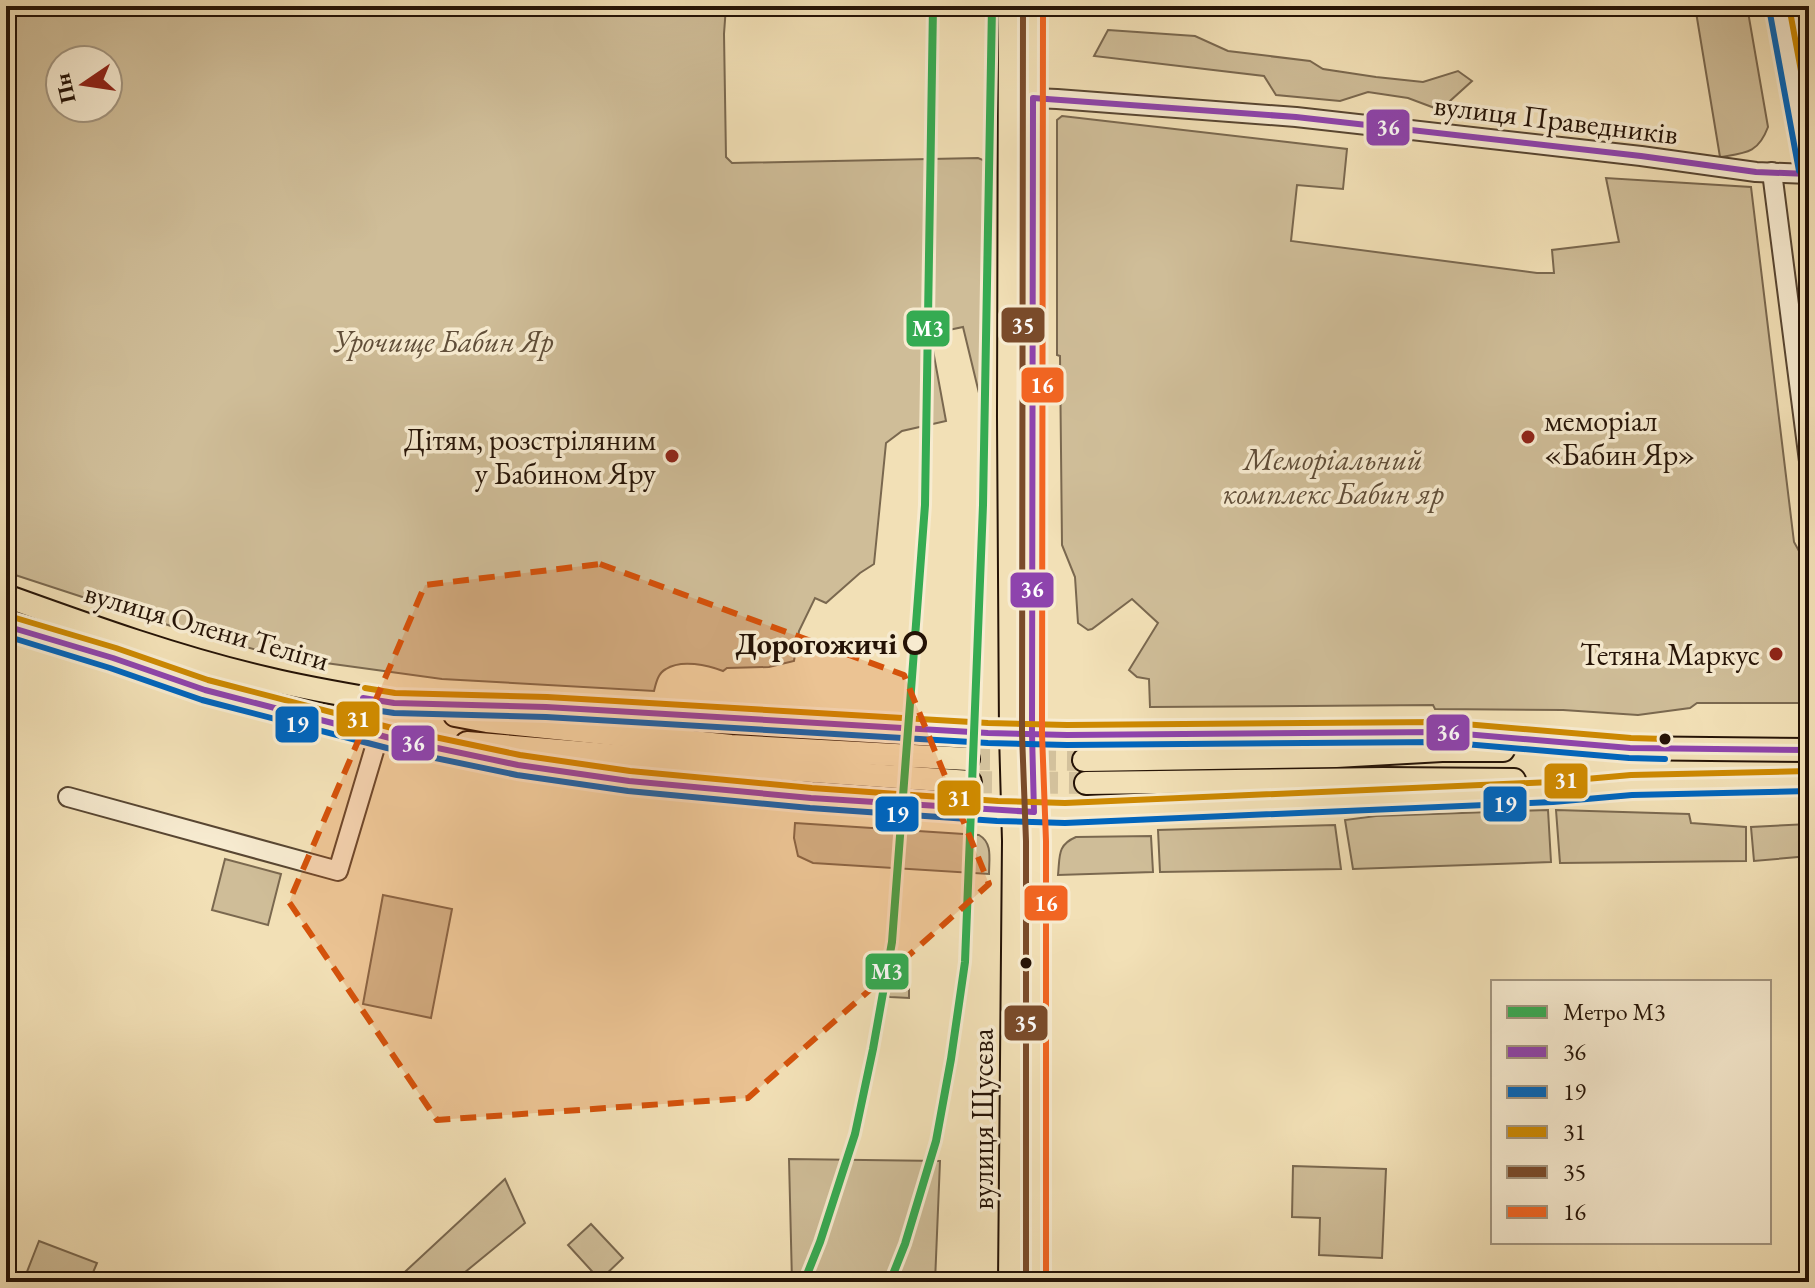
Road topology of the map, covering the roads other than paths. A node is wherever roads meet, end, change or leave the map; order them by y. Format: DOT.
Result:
graph roads {
  1 [pos="1010,6"];
  2 [pos="1033,6"];
  3 [pos="1779,6"];
  4 [pos="1022,97"];
  5 [pos="1772,172"];
  6 [pos="1809,172"];
  7 [pos="1809,461"];
  8 [pos="6,596"];
  9 [pos="6,626"];
  10 [pos="394,703"];
  11 [pos="1022,734"];
  12 [pos="384,736"];
  13 [pos="1630,748"];
  14 [pos="1809,750"];
  15 [pos="1084,760"];
  16 [pos="1809,781"];
  17 [pos="1086,783"];
  18 [pos="1631,785"];
  19 [pos="68,797"];
  20 [pos="1023,812"];
  21 [pos="1010,1282"];
  22 [pos="1036,1282"];
  1 -- 4 [label="main road"];
  2 -- 4 [label="main road"];
  3 -- 6 [label="street"];
  4 -- 5 [label="street, вулиця Праведників"];
  4 -- 11 [label="main road"];
  5 -- 6 [label="street, вулиця Праведників"];
  5 -- 7 [label="street"];
  8 -- 10 [label="main road, вулиця Олени Теліги"];
  9 -- 12 [label="main road, вулиця Олени Теліги"];
  10 -- 11 [label="main road, вулиця Олени Теліги"];
  10 -- 12 [label="main road, вулиця Олени Теліги"];
  11 -- 13 [label="main road, вулиця Олени Теліги"];
  11 -- 20 [label="main road"];
  12 -- 19 [label="street"];
  12 -- 20 [label="main road, вулиця Олени Теліги"];
  13 -- 14 [label="main road, вулиця Олени Теліги"];
  13 -- 15 [label="main road, вулиця Олени Теліги"];
  16 -- 18 [label="main road, вулиця Олени Теліги"];
  17 -- 18 [label="main road, вулиця Олени Теліги"];
  18 -- 20 [label="main road, вулиця Олени Теліги"];
  20 -- 21 [label="main road, вулиця Щусєва"];
  20 -- 22 [label="main road, вулиця Щусєва"];
}
